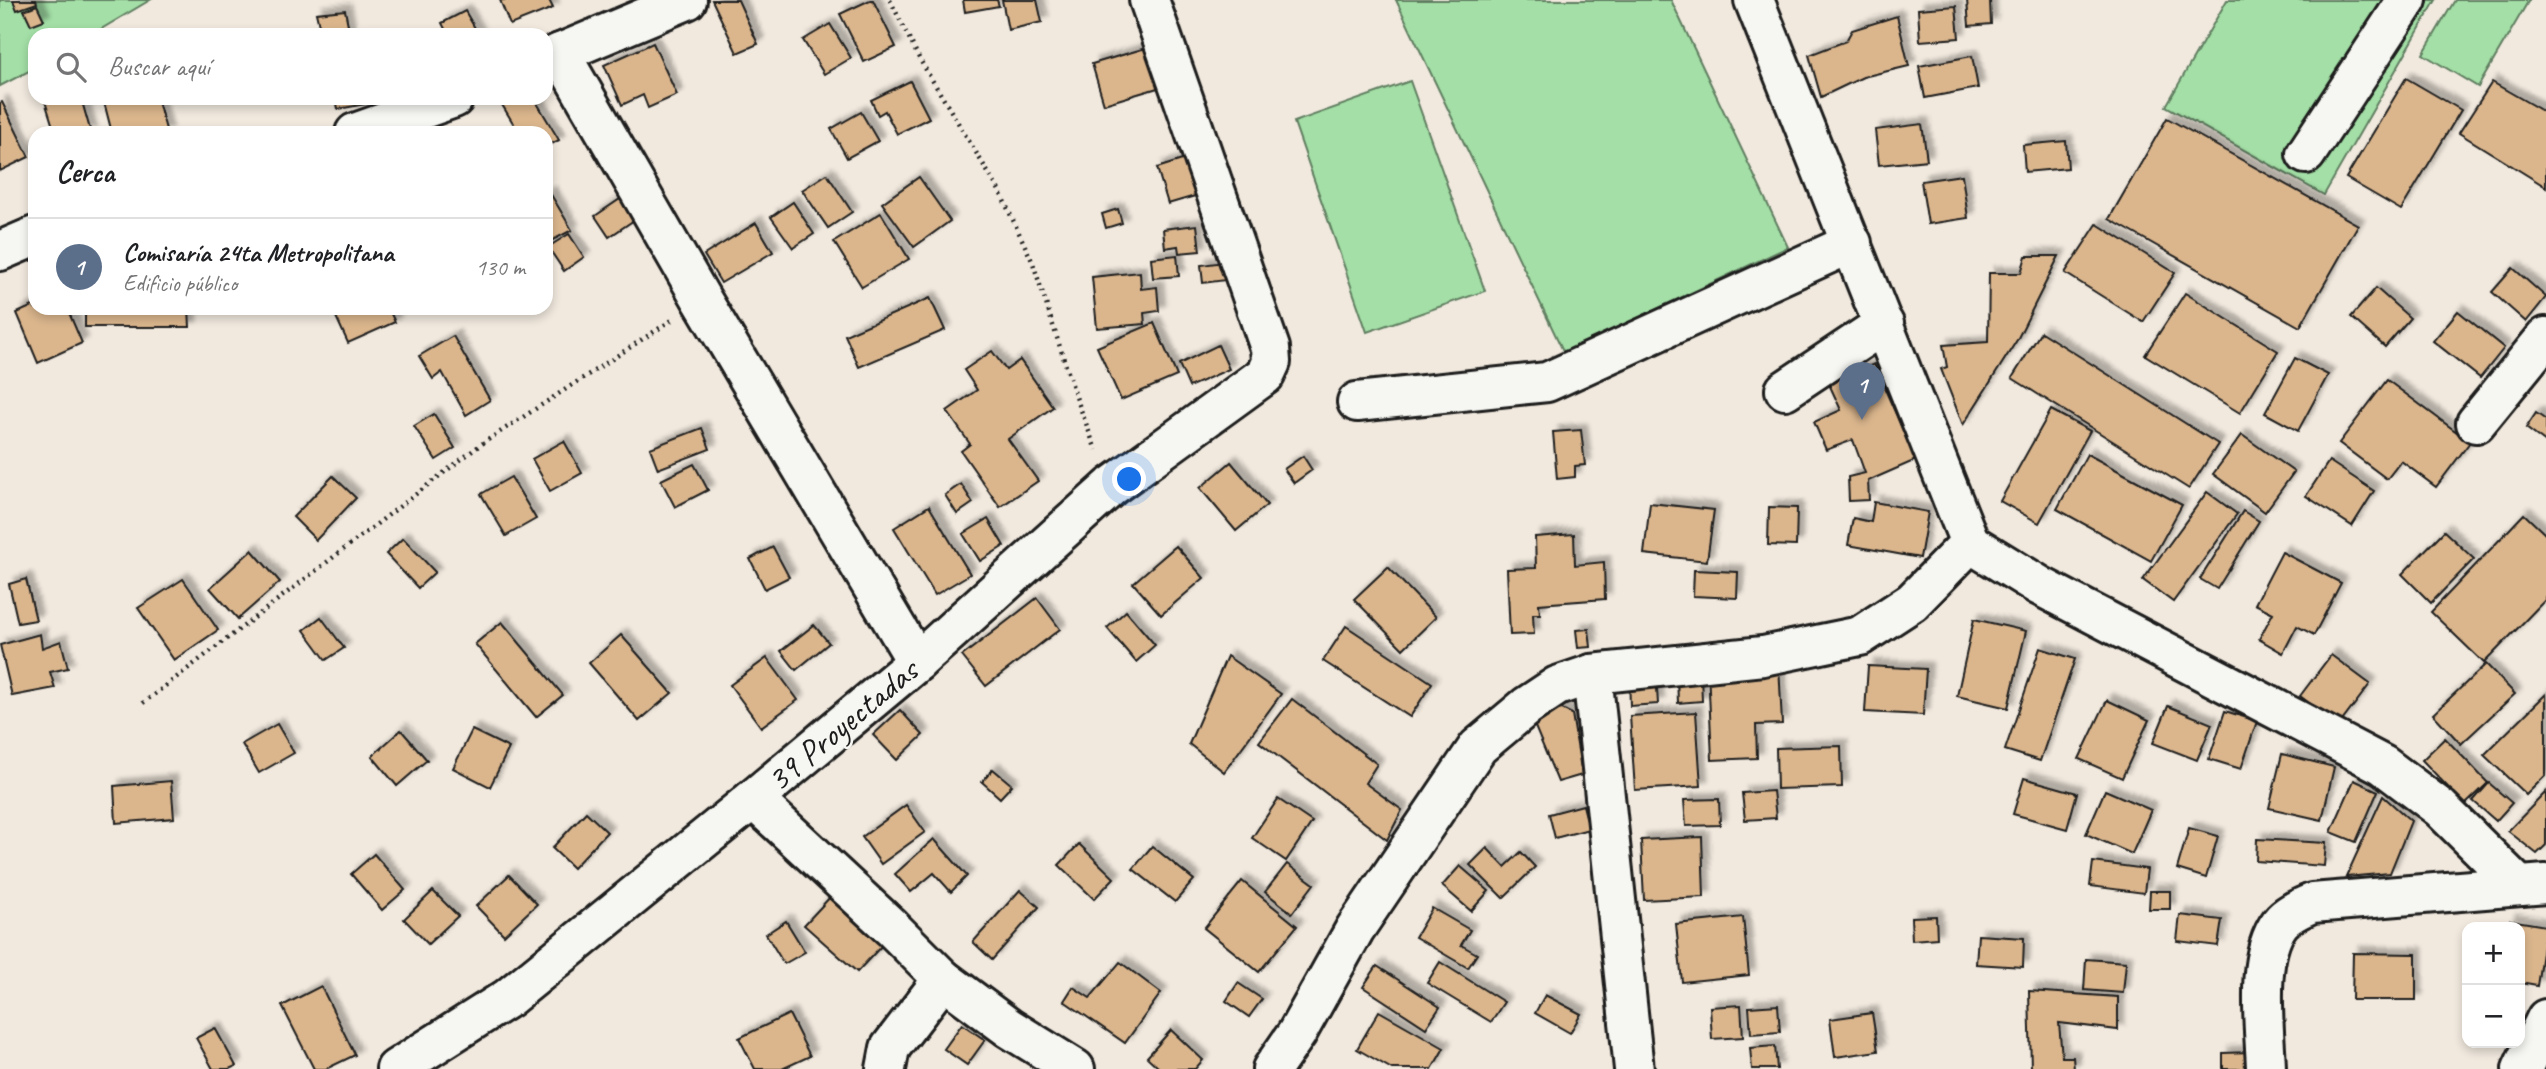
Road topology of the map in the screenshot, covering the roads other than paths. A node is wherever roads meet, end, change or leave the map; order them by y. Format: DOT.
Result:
graph roads {
  1 [pos="687,0"];
  2 [pos="1149,0"];
  3 [pos="1754,0"];
  4 [pos="2407,0"];
  5 [pos="553,56"];
  6 [pos="434,105"];
  7 [pos="375,126"];
  8 [pos="2306,154"];
  9 [pos="28,239"];
  10 [pos="1852,243"];
  11 [pos="0,251"];
  12 [pos="1884,324"];
  13 [pos="2546,337"];
  14 [pos="1785,390"];
  15 [pos="1357,402"];
  16 [pos="2476,423"];
  17 [pos="1970,543"];
  18 [pos="917,662"];
  19 [pos="1592,674"];
  20 [pos="753,799"];
  21 [pos="2532,885"];
  22 [pos="943,979"];
  23 [pos="2546,1019"];
  24 [pos="396,1069"];
  25 [pos="886,1069"];
  26 [pos="1075,1069"];
  27 [pos="1272,1069"];
  28 [pos="1634,1069"];
  29 [pos="2266,1069"];
  30 [pos="2522,1069"];
  1 -- 5 [label="street"];
  2 -- 18 [label="street, 39 Proyectadas"];
  3 -- 10 [label="street"];
  4 -- 8 [label="street"];
  5 -- 18 [label="street"];
  6 -- 7 [label="street"];
  9 -- 11 [label="street"];
  10 -- 12 [label="street"];
  10 -- 15 [label="street"];
  12 -- 14 [label="street"];
  12 -- 17 [label="street"];
  13 -- 16 [label="street"];
  17 -- 19 [label="street"];
  17 -- 21 [label="street"];
  18 -- 20 [label="street, 39 Proyectadas"];
  19 -- 27 [label="street"];
  19 -- 28 [label="street"];
  20 -- 22 [label="street"];
  20 -- 24 [label="street, 39 Proyectadas"];
  21 -- 29 [label="street"];
  22 -- 25 [label="street"];
  22 -- 26 [label="street"];
  23 -- 30 [label="street"];
}
